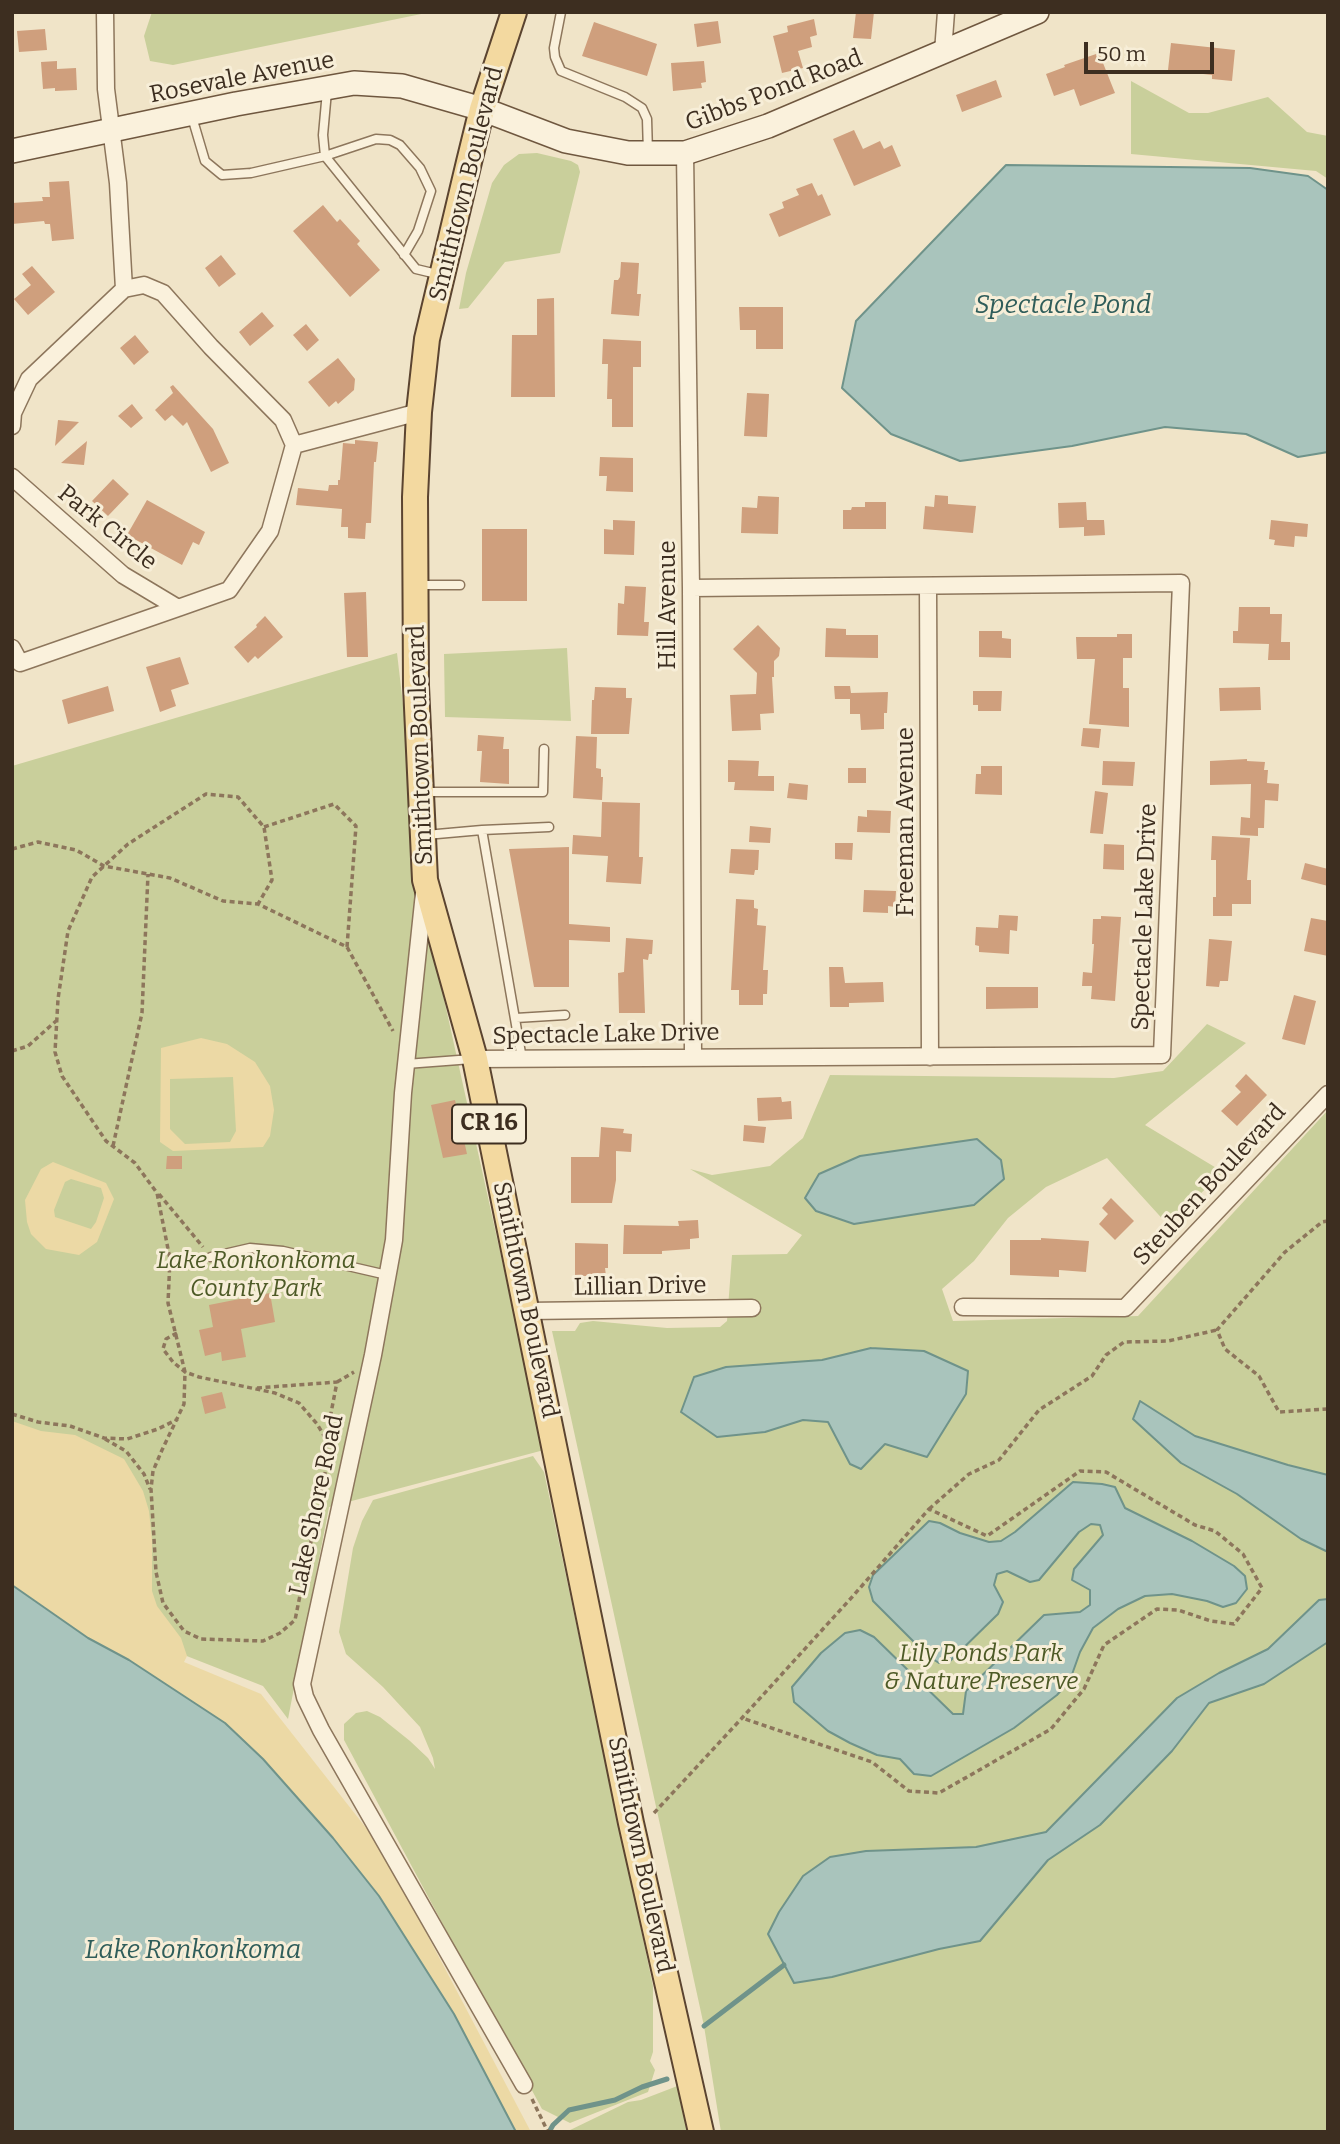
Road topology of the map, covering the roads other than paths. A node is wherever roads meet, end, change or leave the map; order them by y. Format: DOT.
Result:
graph roads {
  1 [pos="105,12"];
  2 [pos="514,12"];
  3 [pos="561,12"];
  4 [pos="946,12"];
  5 [pos="1037,12"];
  6 [pos="943,52"];
  7 [pos="327,88"];
  8 [pos="482,108"];
  9 [pos="191,114"];
  10 [pos="112,130"];
  11 [pos="12,151"];
  12 [pos="648,153"];
  13 [pos="685,153"];
  14 [pos="325,156"];
  15 [pos="404,255"];
  16 [pos="443,275"];
  17 [pos="124,289"];
  18 [pos="419,412"];
  19 [pos="12,426"];
  20 [pos="294,446"];
  21 [pos="12,477"];
  22 [pos="416,585"];
  23 [pos="460,585"];
  24 [pos="928,586"];
  25 [pos="691,588"];
  26 [pos="178,608"];
  27 [pos="12,648"];
  28 [pos="544,749"];
  29 [pos="421,792"];
  30 [pos="549,827"];
  31 [pos="482,830"];
  32 [pos="423,835"];
  33 [pos="425,880"];
  34 [pos="565,1015"];
  35 [pos="516,1018"];
  36 [pos="693,1056"];
  37 [pos="930,1058"];
  38 [pos="475,1059"];
  39 [pos="522,1059"];
  40 [pos="406,1064"];
  41 [pos="1328,1094"];
  42 [pos="211,1257"];
  43 [pos="387,1275"];
  44 [pos="963,1307"];
  45 [pos="752,1308"];
  46 [pos="528,1311"];
  47 [pos="524,2085"];
  48 [pos="701,2132"];
  1 -- 10 [label="street"];
  2 -- 8 [label="main road, Smithtown Boulevard / CR 16"];
  3 -- 12 [label="lane"];
  4 -- 6 [label="street"];
  5 -- 6 [label="street, Gibbs Pond Road"];
  6 -- 13 [label="street, Gibbs Pond Road"];
  7 -- 8 [label="street, Rosevale Avenue"];
  7 -- 9 [label="street, Rosevale Avenue"];
  7 -- 14 [label="lane"];
  8 -- 12 [label="street, Gibbs Pond Road"];
  8 -- 16 [label="main road, Smithtown Boulevard / CR 16"];
  9 -- 10 [label="street, Rosevale Avenue"];
  9 -- 14 [label="lane"];
  10 -- 11 [label="street, Rosevale Avenue"];
  10 -- 17 [label="street"];
  12 -- 13 [label="street, Gibbs Pond Road"];
  13 -- 25 [label="street, Hill Avenue"];
  14 -- 15 [label="lane"];
  14 -- 15 [label="lane"];
  15 -- 16 [label="lane"];
  16 -- 18 [label="main road, Smithtown Boulevard / CR 16"];
  17 -- 19 [label="street"];
  17 -- 20 [label="street"];
  18 -- 20 [label="street"];
  18 -- 22 [label="main road, Smithtown Boulevard / CR 16"];
  20 -- 26 [label="street"];
  21 -- 26 [label="street, Park Circle"];
  22 -- 23 [label="lane"];
  22 -- 29 [label="main road, Smithtown Boulevard / CR 16"];
  24 -- 25 [label="street, Spectacle Lake Drive"];
  24 -- 37 [label="street, Freeman Avenue"];
  24 -- 37 [label="street, Spectacle Lake Drive"];
  25 -- 36 [label="street, Hill Avenue"];
  26 -- 27 [label="street"];
  28 -- 29 [label="lane"];
  29 -- 32 [label="main road, Smithtown Boulevard / CR 16"];
  30 -- 31 [label="lane"];
  31 -- 32 [label="lane"];
  31 -- 35 [label="lane"];
  32 -- 33 [label="main road, Smithtown Boulevard / CR 16"];
  33 -- 38 [label="main road, Smithtown Boulevard / CR 16"];
  33 -- 40 [label="street, Lake Shore Road"];
  34 -- 35 [label="lane"];
  35 -- 39 [label="lane"];
  36 -- 37 [label="street, Spectacle Lake Drive"];
  36 -- 39 [label="street, Spectacle Lake Drive"];
  38 -- 39 [label="street, Spectacle Lake Drive"];
  38 -- 40 [label="lane"];
  38 -- 46 [label="main road, Smithtown Boulevard / CR 16"];
  40 -- 43 [label="street, Lake Shore Road"];
  41 -- 44 [label="street, Steuben Boulevard"];
  42 -- 43 [label="lane"];
  43 -- 47 [label="street, Lake Shore Road"];
  45 -- 46 [label="street, Lillian Drive"];
  46 -- 48 [label="main road, Smithtown Boulevard / CR 16"];
}
